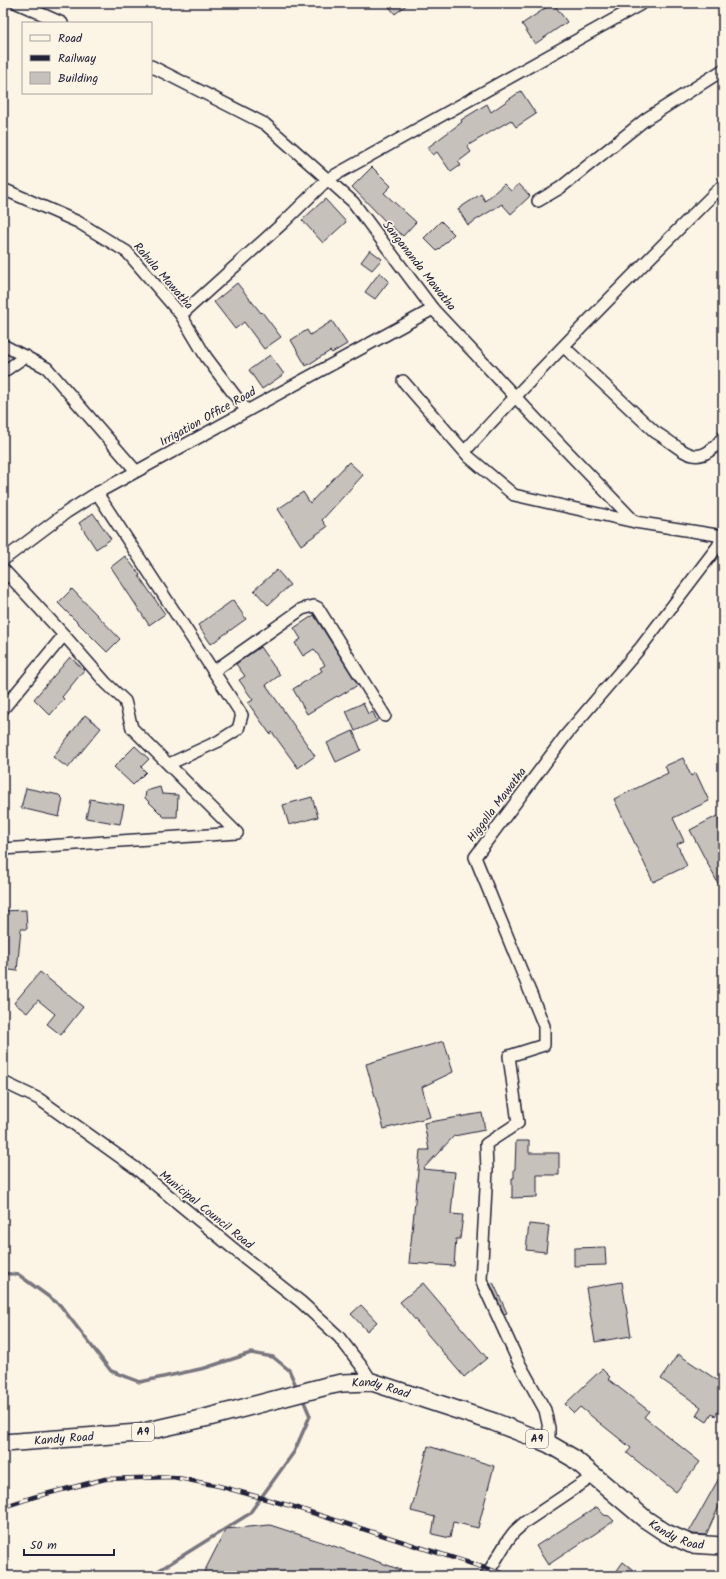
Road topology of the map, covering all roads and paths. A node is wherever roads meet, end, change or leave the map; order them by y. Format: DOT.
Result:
graph roads {
  1 [pos="17,3"];
  2 [pos="643,3"];
  3 [pos="60,22"];
  4 [pos="152,67"];
  5 [pos="723,70"];
  6 [pos="328,179"];
  7 [pos="723,186"];
  8 [pos="3,189"];
  9 [pos="538,201"];
  10 [pos="433,308"];
  11 [pos="181,315"];
  12 [pos="3,345"];
  13 [pos="564,346"];
  14 [pos="26,356"];
  15 [pos="3,372"];
  16 [pos="403,381"];
  17 [pos="515,396"];
  18 [pos="246,410"];
  19 [pos="723,437"];
  20 [pos="464,451"];
  21 [pos="136,471"];
  22 [pos="97,493"];
  23 [pos="635,522"];
  24 [pos="723,535"];
  25 [pos="3,560"];
  26 [pos="3,568"];
  27 [pos="64,635"];
  28 [pos="214,671"];
  29 [pos="3,709"];
  30 [pos="386,716"];
  31 [pos="169,764"];
  32 [pos="3,849"];
  33 [pos="3,1082"];
  34 [pos="372,1382"];
  35 [pos="3,1443"];
  36 [pos="549,1444"];
  37 [pos="594,1475"];
  38 [pos="723,1546"];
  39 [pos="486,1576"];
  1 -- 3 [label="street"];
  2 -- 6 [label="street"];
  4 -- 6 [label="street, Sangananda Mawatha"];
  5 -- 9 [label="street"];
  6 -- 10 [label="street, Sangananda Mawatha"];
  6 -- 11 [label="street"];
  7 -- 13 [label="street"];
  8 -- 11 [label="street, Rahula Mawatha"];
  10 -- 17 [label="street, Sangananda Mawatha"];
  10 -- 18 [label="street, Irrigation Office Road"];
  11 -- 18 [label="street, Rahula Mawatha"];
  12 -- 14 [label="street"];
  13 -- 17 [label="street"];
  13 -- 19 [label="street"];
  14 -- 15 [label="street"];
  14 -- 21 [label="street"];
  16 -- 20 [label="street"];
  17 -- 20 [label="street"];
  17 -- 23 [label="street, Sangananda Mawatha"];
  18 -- 21 [label="street, Irrigation Office Road"];
  20 -- 23 [label="street"];
  21 -- 22 [label="street, Irrigation Office Road"];
  22 -- 25 [label="street, Irrigation Office Road"];
  22 -- 28 [label="street"];
  23 -- 24 [label="street"];
  24 -- 36 [label="street, Higgolla Mawatha"];
  26 -- 27 [label="street"];
  27 -- 29 [label="street"];
  27 -- 31 [label="street"];
  28 -- 30 [label="street"];
  28 -- 31 [label="street"];
  31 -- 32 [label="street"];
  33 -- 34 [label="street, Municipal Council Road"];
  34 -- 35 [label="highway, Kandy Road / A9"];
  34 -- 36 [label="highway, Kandy Road / A9"];
  36 -- 37 [label="highway, Kandy Road / A9"];
  37 -- 38 [label="highway, Kandy Road / A9"];
  37 -- 39 [label="street"];
}
